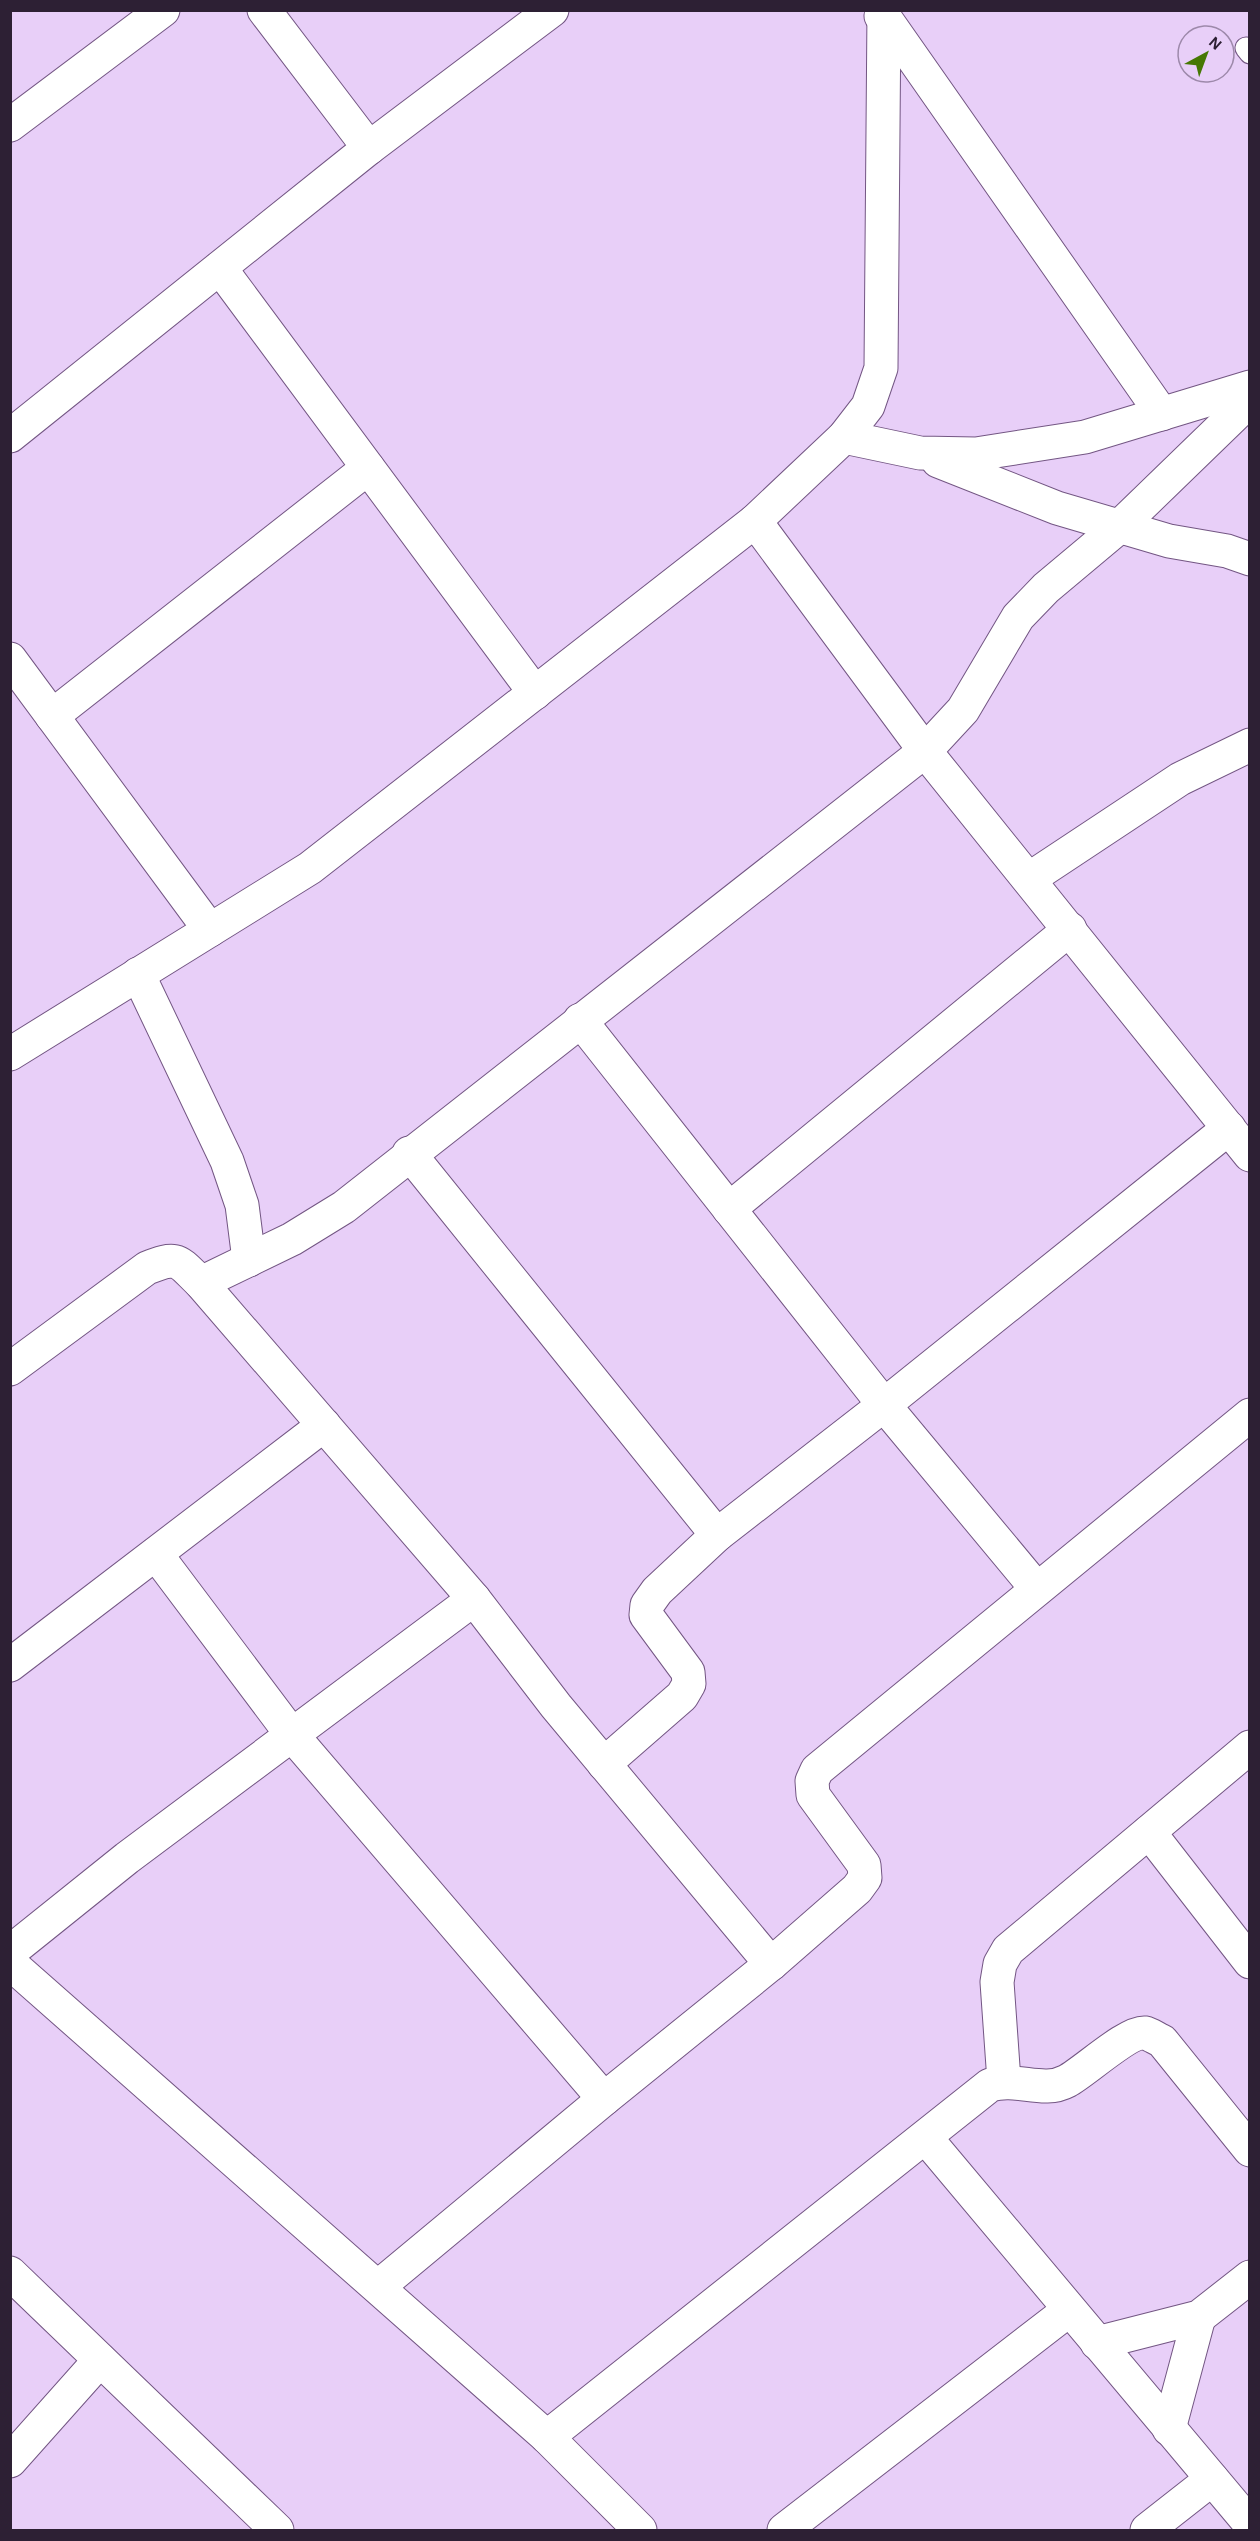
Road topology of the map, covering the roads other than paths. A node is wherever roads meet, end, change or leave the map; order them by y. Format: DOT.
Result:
graph roads {
  1 [pos="163,10"];
  2 [pos="264,10"];
  3 [pos="552,10"];
  4 [pos="880,13"];
  5 [pos="10,125"];
  6 [pos="369,148"];
  7 [pos="220,268"];
  8 [pos="1250,387"];
  9 [pos="1250,400"];
  10 [pos="1162,414"];
  11 [pos="10,436"];
  12 [pos="844,437"];
  13 [pos="920,453"];
  14 [pos="368,468"];
  15 [pos="755,521"];
  16 [pos="1120,526"];
  17 [pos="1250,559"];
  18 [pos="10,659"];
  19 [pos="536,693"];
  20 [pos="52,716"];
  21 [pos="1250,745"];
  22 [pos="924,751"];
  23 [pos="1029,879"];
  24 [pos="1070,929"];
  25 [pos="210,930"];
  26 [pos="138,974"];
  27 [pos="580,1020"];
  28 [pos="12,1050"];
  29 [pos="1229,1128"];
  30 [pos="410,1153"];
  31 [pos="1250,1155"];
  32 [pos="729,1209"];
  33 [pos="249,1260"];
  34 [pos="201,1283"];
  35 [pos="10,1369"];
  36 [pos="884,1405"];
  37 [pos="1250,1415"];
  38 [pos="324,1425"];
  39 [pos="717,1535"];
  40 [pos="156,1554"];
  41 [pos="1037,1589"];
  42 [pos="474,1599"];
  43 [pos="10,1665"];
  44 [pos="292,1735"];
  45 [pos="1250,1747"];
  46 [pos="604,1764"];
  47 [pos="1149,1832"];
  48 [pos="10,1952"];
  49 [pos="1250,1962"];
  50 [pos="10,1963"];
  51 [pos="771,1964"];
  52 [pos="1004,2081"];
  53 [pos="604,2099"];
  54 [pos="926,2138"];
  55 [pos="1250,2150"];
  56 [pos="10,2273"];
  57 [pos="1250,2277"];
  58 [pos="378,2287"];
  59 [pos="1069,2310"];
  60 [pos="1199,2317"];
  61 [pos="1096,2343"];
  62 [pos="100,2360"];
  63 [pos="1169,2429"];
  64 [pos="547,2437"];
  65 [pos="10,2461"];
  66 [pos="1212,2479"];
  67 [pos="1244,2522"];
  68 [pos="277,2530"];
  69 [pos="640,2530"];
  70 [pos="784,2530"];
  71 [pos="1147,2530"];
  1 -- 5 [label="street"];
  2 -- 6 [label="street"];
  3 -- 6 [label="street"];
  4 -- 10 [label="street"];
  4 -- 12 [label="street"];
  6 -- 7 [label="street"];
  7 -- 11 [label="street"];
  7 -- 14 [label="street"];
  8 -- 10 [label="street"];
  9 -- 16 [label="street"];
  10 -- 13 [label="street"];
  12 -- 13 [label="street"];
  12 -- 15 [label="street"];
  13 -- 16 [label="street"];
  14 -- 19 [label="street"];
  14 -- 20 [label="street"];
  15 -- 19 [label="street"];
  15 -- 22 [label="street"];
  16 -- 17 [label="street"];
  16 -- 22 [label="street"];
  18 -- 20 [label="street"];
  19 -- 25 [label="street"];
  20 -- 25 [label="street"];
  21 -- 23 [label="street"];
  22 -- 23 [label="street"];
  22 -- 27 [label="street"];
  23 -- 24 [label="street"];
  24 -- 29 [label="street"];
  24 -- 32 [label="street"];
  25 -- 26 [label="street"];
  26 -- 28 [label="street"];
  26 -- 33 [label="street"];
  27 -- 30 [label="street"];
  27 -- 32 [label="street"];
  29 -- 31 [label="street"];
  29 -- 36 [label="street"];
  30 -- 33 [label="street"];
  30 -- 39 [label="street"];
  32 -- 36 [label="street"];
  33 -- 34 [label="street"];
  34 -- 35 [label="street"];
  34 -- 38 [label="street"];
  36 -- 39 [label="street"];
  36 -- 41 [label="street"];
  37 -- 41 [label="street"];
  38 -- 40 [label="street"];
  38 -- 42 [label="street"];
  39 -- 46 [label="street"];
  40 -- 43 [label="street"];
  40 -- 44 [label="street"];
  41 -- 51 [label="street"];
  42 -- 44 [label="street"];
  42 -- 46 [label="street"];
  44 -- 48 [label="street"];
  44 -- 53 [label="street"];
  45 -- 47 [label="street"];
  46 -- 51 [label="street"];
  47 -- 49 [label="street"];
  47 -- 52 [label="street"];
  50 -- 58 [label="street"];
  51 -- 53 [label="street"];
  52 -- 54 [label="street"];
  52 -- 55 [label="street"];
  53 -- 58 [label="street"];
  54 -- 59 [label="street"];
  54 -- 64 [label="street"];
  56 -- 62 [label="street"];
  57 -- 60 [label="street"];
  58 -- 64 [label="street"];
  59 -- 61 [label="street"];
  59 -- 70 [label="street"];
  60 -- 61 [label="street"];
  60 -- 63 [label="street"];
  61 -- 63 [label="street"];
  62 -- 65 [label="street"];
  62 -- 68 [label="street"];
  63 -- 66 [label="street"];
  64 -- 69 [label="street"];
  66 -- 67 [label="street"];
  66 -- 71 [label="street"];
}
